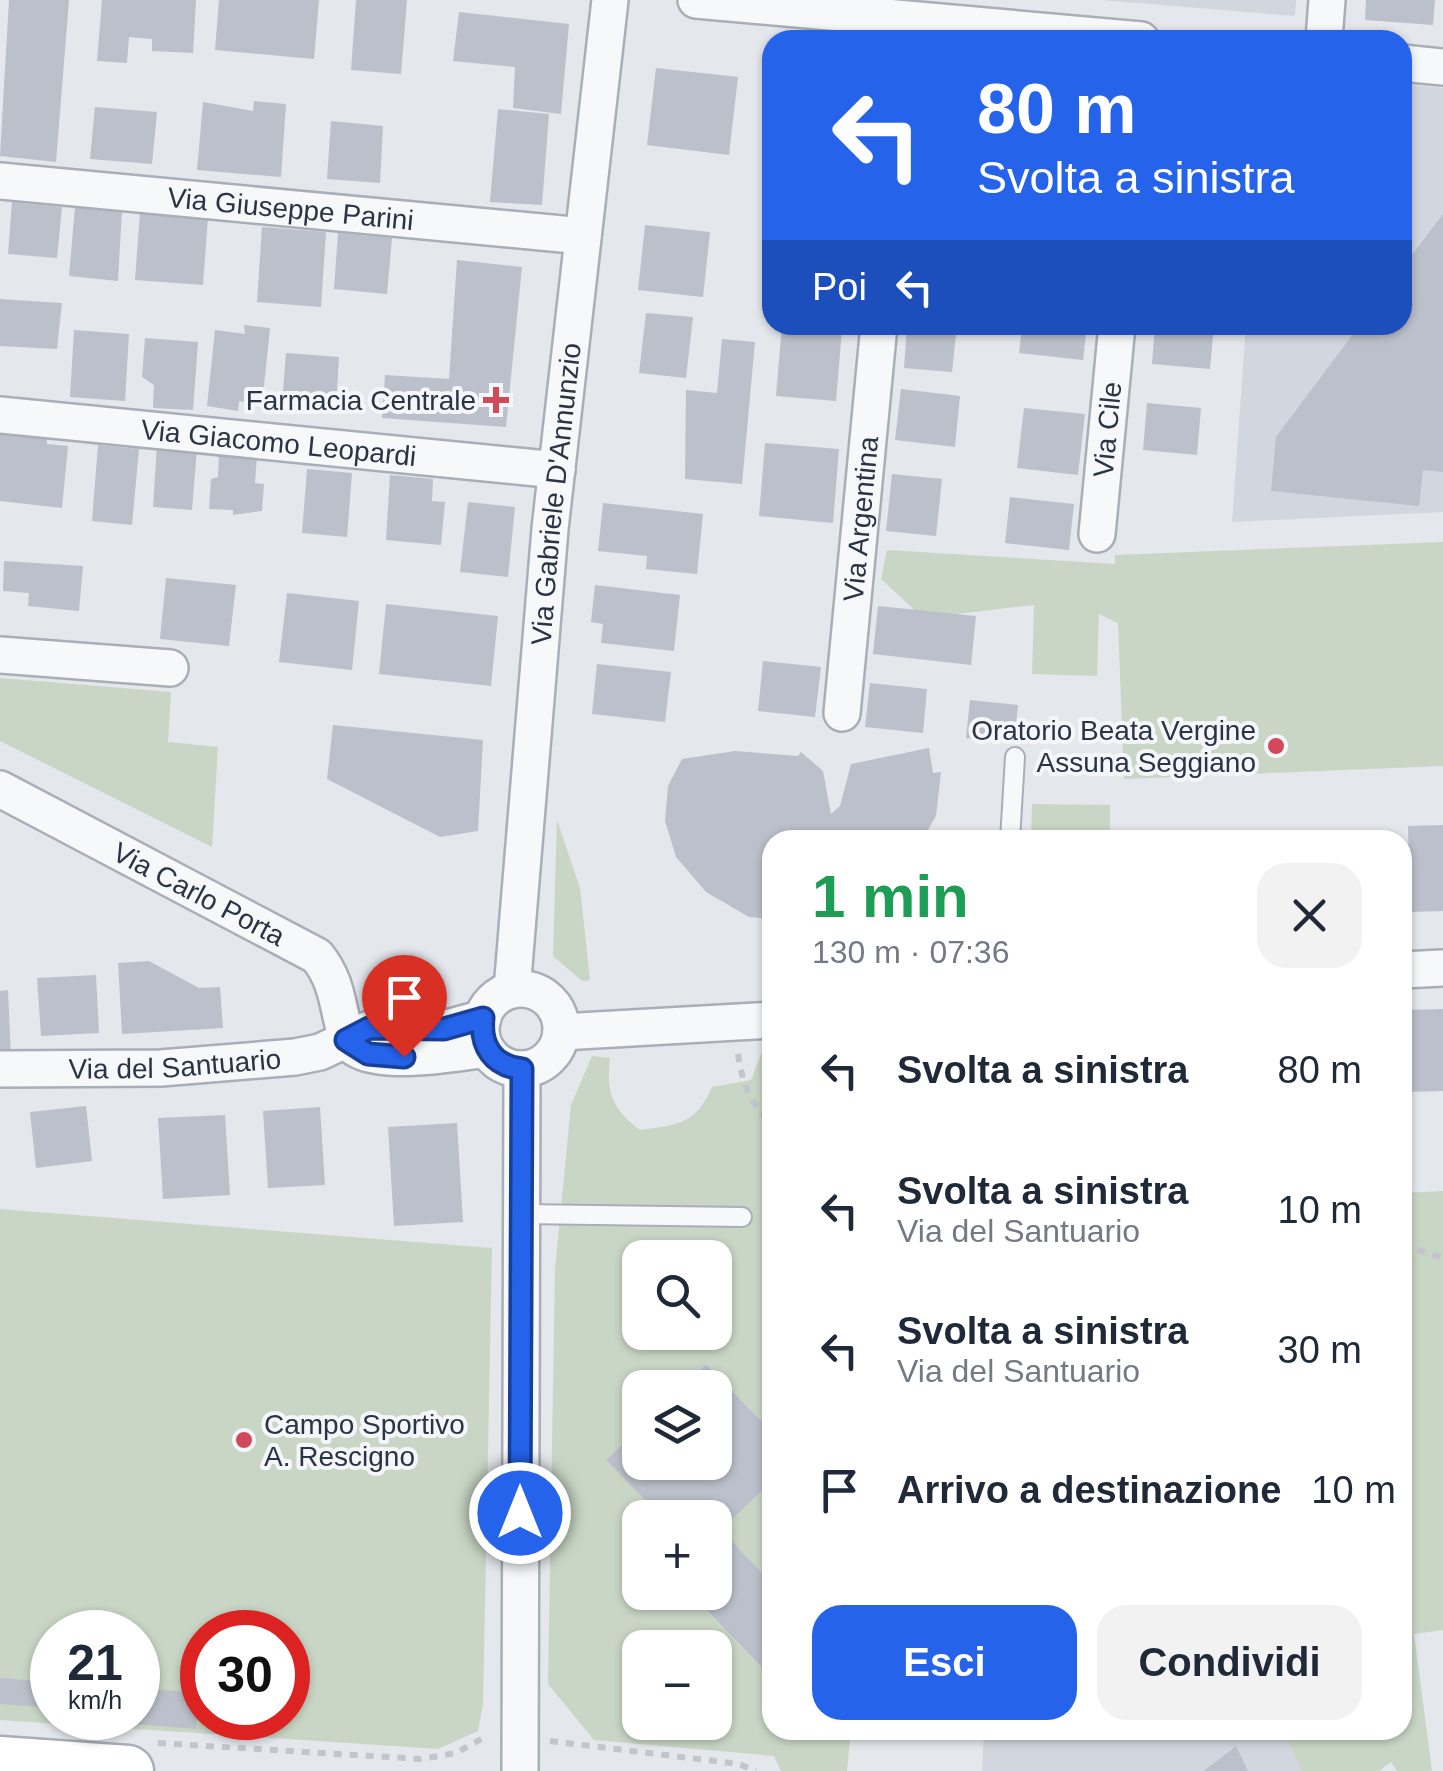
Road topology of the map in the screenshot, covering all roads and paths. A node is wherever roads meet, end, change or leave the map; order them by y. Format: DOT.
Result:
graph roads {
  1 [pos="610,0"];
  2 [pos="696,0"];
  3 [pos="1327,0"];
  4 [pos="953,12"];
  5 [pos="907,30"];
  6 [pos="1074,30"];
  7 [pos="1325,30"];
  8 [pos="1412,65"];
  9 [pos="1443,67"];
  10 [pos="0,181"];
  11 [pos="584,236"];
  12 [pos="878,335"];
  13 [pos="1115,335"];
  14 [pos="0,415"];
  15 [pos="557,470"];
  16 [pos="1096,534"];
  17 [pos="0,655"];
  18 [pos="170,668"];
  19 [pos="842,712"];
  20 [pos="1015,757"];
  21 [pos="0,789"];
  22 [pos="1011,830"];
  23 [pos="1443,968"];
  24 [pos="1412,970"];
  25 [pos="512,990"];
  26 [pos="762,1021"];
  27 [pos="733,1023"];
  28 [pos="561,1032"];
  29 [pos="484,1034"];
  30 [pos="346,1040"];
  31 [pos="0,1069"];
  32 [pos="522,1069"];
  33 [pos="762,1115"];
  34 [pos="522,1214"];
  35 [pos="742,1217"];
  36 [pos="1412,1248"];
  37 [pos="1443,1258"];
  38 [pos="520,1754"];
  39 [pos="140,1757"];
  40 [pos="0,1762"];
  41 [pos="756,1771"];
  1 -- 11 [label="street, Via Gabriele D'Annunzio"];
  2 -- 5 [label="street"];
  3 -- 7 [label="street"];
  4 -- 5 [label="street"];
  4 -- 6 [label="street"];
  8 -- 9 [label="street"];
  10 -- 11 [label="street, Via Giuseppe Parini"];
  11 -- 15 [label="street, Via Gabriele D'Annunzio"];
  12 -- 19 [label="street, Via Argentina"];
  13 -- 16 [label="street, Via Cile"];
  14 -- 15 [label="street, Via Giacomo Leopardi"];
  15 -- 25 [label="street, Via Gabriele D'Annunzio"];
  17 -- 18 [label="street"];
  20 -- 22 [label="lane"];
  21 -- 30 [label="street, Via Carlo Porta"];
  23 -- 24 [label="street"];
  25 -- 28 [label="street"];
  25 -- 29 [label="street"];
  26 -- 27 [label="street"];
  27 -- 28 [label="street"];
  27 -- 33 [label="path"];
  28 -- 32 [label="street"];
  29 -- 30 [label="street, Via del Santuario"];
  29 -- 32 [label="street"];
  30 -- 31 [label="street, Via del Santuario"];
  32 -- 34 [label="street"];
  34 -- 35 [label="lane"];
  34 -- 38 [label="street"];
  36 -- 37 [label="path"];
  38 -- 39 [label="path"];
  38 -- 41 [label="path"];
  39 -- 40 [label="street"];
}
